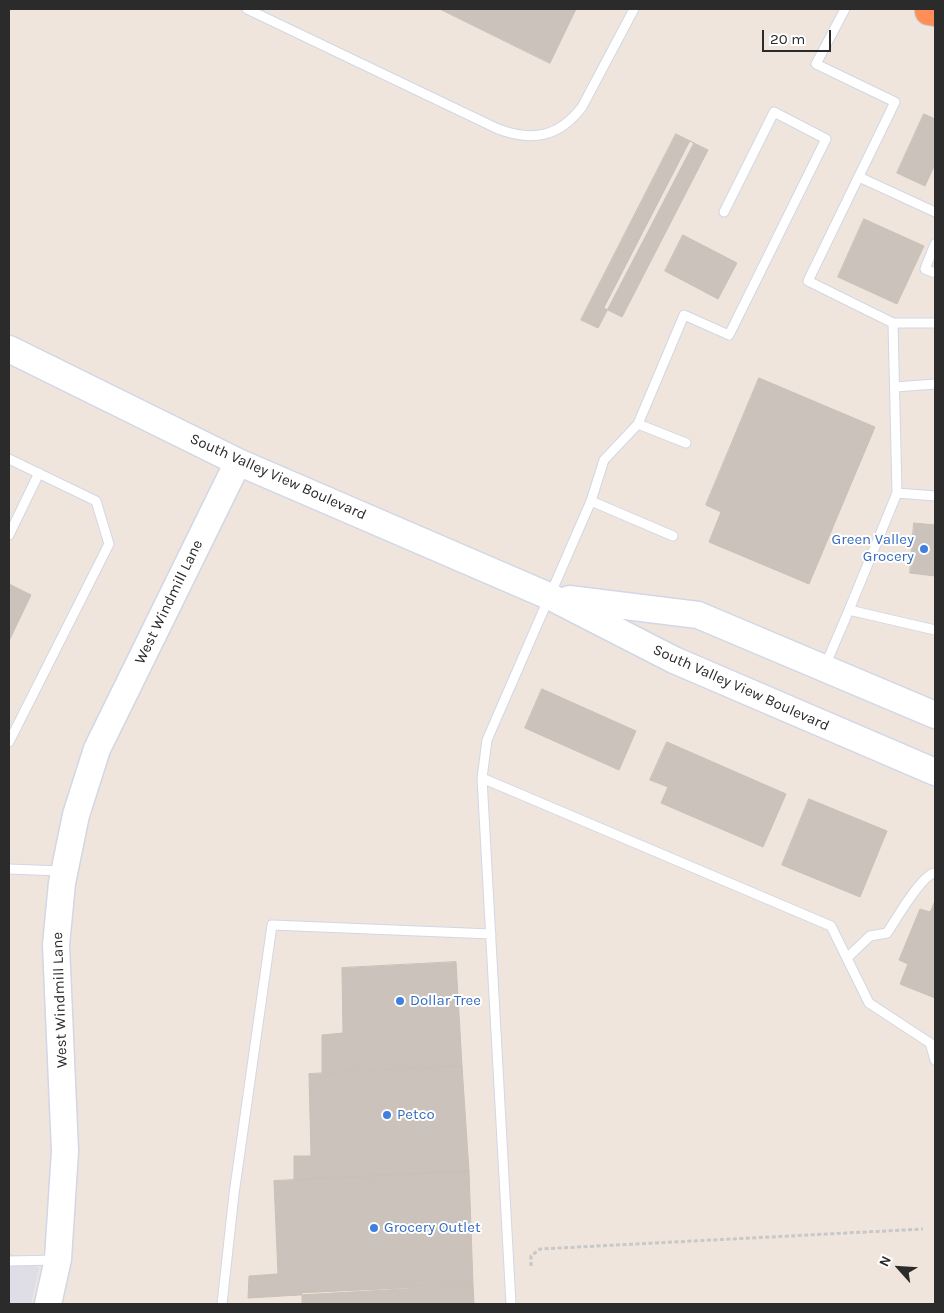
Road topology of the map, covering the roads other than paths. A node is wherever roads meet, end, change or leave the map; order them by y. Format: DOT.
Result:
graph roads {
  1 [pos="247,9"];
  2 [pos="634,9"];
  3 [pos="845,9"];
  4 [pos="858,176"];
  5 [pos="724,212"];
  6 [pos="935,212"];
  7 [pos="935,244"];
  8 [pos="935,274"];
  9 [pos="893,323"];
  10 [pos="935,323"];
  11 [pos="9,349"];
  12 [pos="935,384"];
  13 [pos="895,387"];
  14 [pos="638,424"];
  15 [pos="686,443"];
  16 [pos="9,458"];
  17 [pos="238,462"];
  18 [pos="39,473"];
  19 [pos="897,493"];
  20 [pos="935,496"];
  21 [pos="591,501"];
  22 [pos="9,535"];
  23 [pos="673,536"];
  24 [pos="551,597"];
  25 [pos="849,610"];
  26 [pos="935,630"];
  27 [pos="824,668"];
  28 [pos="935,714"];
  29 [pos="9,742"];
  30 [pos="935,772"];
  31 [pos="482,778"];
  32 [pos="9,870"];
  33 [pos="64,871"];
  34 [pos="935,873"];
  35 [pos="491,934"];
  36 [pos="847,958"];
  37 [pos="935,1060"];
  38 [pos="58,1260"];
  39 [pos="9,1261"];
  40 [pos="48,1304"];
  41 [pos="222,1304"];
  42 [pos="511,1304"];
  1 -- 2 [label="lane"];
  3 -- 4 [label="lane"];
  4 -- 6 [label="lane"];
  4 -- 9 [label="lane"];
  5 -- 14 [label="lane"];
  7 -- 8 [label="lane"];
  9 -- 10 [label="lane"];
  9 -- 13 [label="lane"];
  11 -- 17 [label="main road, South Valley View Boulevard"];
  12 -- 13 [label="lane"];
  13 -- 19 [label="lane"];
  14 -- 15 [label="lane"];
  14 -- 21 [label="lane"];
  16 -- 18 [label="lane"];
  17 -- 24 [label="main road, South Valley View Boulevard"];
  17 -- 33 [label="main road, West Windmill Lane"];
  18 -- 22 [label="lane"];
  18 -- 29 [label="lane"];
  19 -- 20 [label="lane"];
  19 -- 25 [label="lane"];
  21 -- 23 [label="lane"];
  21 -- 24 [label="lane"];
  24 -- 27 [label="main road, South Valley View Boulevard"];
  24 -- 30 [label="main road, South Valley View Boulevard"];
  24 -- 31 [label="lane"];
  25 -- 26 [label="lane"];
  25 -- 27 [label="lane"];
  27 -- 28 [label="main road, South Valley View Boulevard"];
  31 -- 35 [label="lane"];
  31 -- 36 [label="lane"];
  32 -- 33 [label="lane"];
  33 -- 38 [label="main road, West Windmill Lane"];
  34 -- 36 [label="lane"];
  35 -- 41 [label="lane"];
  35 -- 42 [label="lane"];
  36 -- 37 [label="lane"];
  38 -- 39 [label="lane"];
  38 -- 40 [label="main road, West Windmill Lane"];
}
